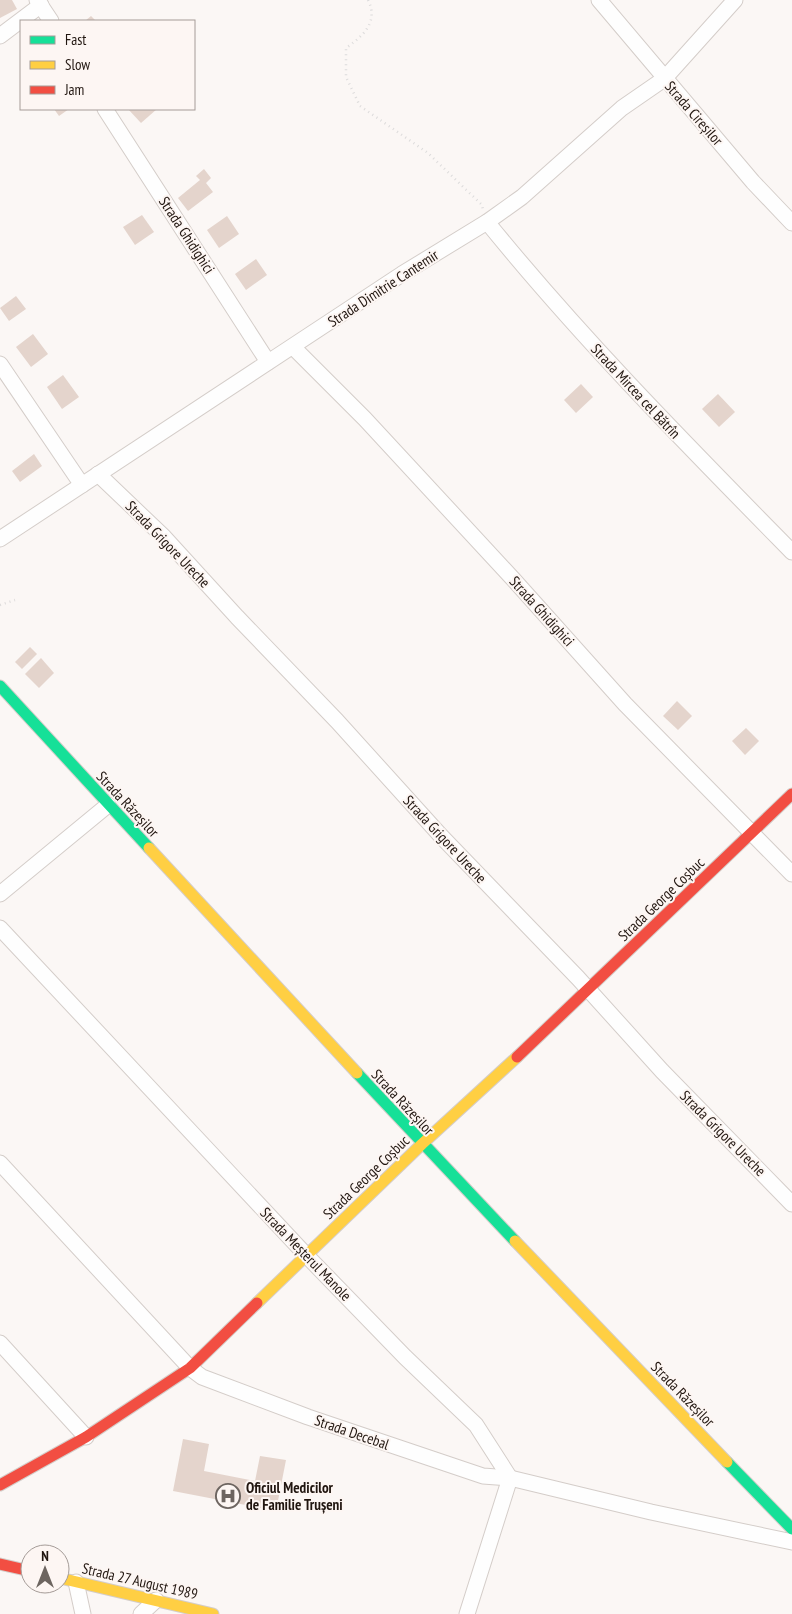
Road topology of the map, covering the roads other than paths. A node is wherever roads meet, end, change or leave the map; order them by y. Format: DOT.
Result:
graph roads {
  1 [pos="599,0"];
  2 [pos="734,0"];
  3 [pos="39,3"];
  4 [pos="50,20"];
  5 [pos="0,36"];
  6 [pos="664,79"];
  7 [pos="106,110"];
  8 [pos="488,222"];
  9 [pos="792,223"];
  10 [pos="293,347"];
  11 [pos="268,362"];
  12 [pos="0,364"];
  13 [pos="98,474"];
  14 [pos="82,484"];
  15 [pos="0,539"];
  16 [pos="792,552"];
  17 [pos="0,686"];
  18 [pos="792,794"];
  19 [pos="108,805"];
  20 [pos="752,833"];
  21 [pos="792,874"];
  22 [pos="0,894"];
  23 [pos="0,928"];
  24 [pos="588,991"];
  25 [pos="422,1144"];
  26 [pos="0,1163"];
  27 [pos="792,1204"];
  28 [pos="306,1255"];
  29 [pos="0,1343"];
  30 [pos="190,1368"];
  31 [pos="86,1437"];
  32 [pos="510,1478"];
  33 [pos="0,1484"];
  34 [pos="792,1529"];
  35 [pos="792,1542"];
  36 [pos="0,1564"];
  37 [pos="20,1569"];
  38 [pos="70,1580"];
  39 [pos="76,1582"];
  40 [pos="174,1605"];
  41 [pos="157,1607"];
  42 [pos="83,1614"];
  43 [pos="141,1614"];
  44 [pos="213,1614"];
  45 [pos="467,1614"];
  1 -- 6 [label="street, Strada Cireșilor"];
  2 -- 6 [label="street, Strada Dimitrie Cantemir"];
  3 -- 4 [label="street"];
  3 -- 5 [label="street"];
  6 -- 8 [label="street, Strada Dimitrie Cantemir"];
  6 -- 9 [label="street, Strada Cireșilor"];
  7 -- 11 [label="street, Strada Ghidighici"];
  8 -- 10 [label="street, Strada Dimitrie Cantemir"];
  8 -- 16 [label="street, Strada Mircea cel Bătrîn"];
  10 -- 11 [label="street, Strada Dimitrie Cantemir"];
  10 -- 20 [label="street, Strada Ghidighici"];
  11 -- 13 [label="street, Strada Dimitrie Cantemir"];
  12 -- 14 [label="street"];
  13 -- 14 [label="street, Strada Dimitrie Cantemir"];
  13 -- 24 [label="street, Strada Grigore Ureche"];
  14 -- 15 [label="street, Strada Dimitrie Cantemir"];
  17 -- 19 [label="street, Strada Răzeșilor"];
  18 -- 20 [label="street, Strada George Coșbuc"];
  19 -- 22 [label="street"];
  19 -- 25 [label="street, Strada Răzeșilor"];
  20 -- 21 [label="street, Strada Ghidighici"];
  20 -- 24 [label="street, Strada George Coșbuc"];
  23 -- 28 [label="street, Strada Meșterul Manole"];
  24 -- 25 [label="street, Strada George Coșbuc"];
  24 -- 27 [label="street, Strada Grigore Ureche"];
  25 -- 28 [label="street, Strada George Coșbuc"];
  25 -- 34 [label="street, Strada Răzeșilor"];
  26 -- 30 [label="street, Strada Decebal"];
  28 -- 30 [label="street, Strada George Coșbuc"];
  28 -- 32 [label="street, Strada Meșterul Manole"];
  29 -- 31 [label="street"];
  30 -- 31 [label="street, Strada George Coșbuc"];
  30 -- 32 [label="street, Strada Decebal"];
  31 -- 33 [label="street, Strada George Coșbuc"];
  32 -- 35 [label="street, Strada Decebal"];
  32 -- 45 [label="street"];
  36 -- 37 [label="street"];
  38 -- 39 [label="street, Strada 27 August 1989"];
  39 -- 41 [label="street, Strada 27 August 1989"];
  39 -- 42 [label="street"];
  40 -- 41 [label="street"];
  40 -- 44 [label="street, Strada 27 August 1989"];
  41 -- 43 [label="street"];
}
